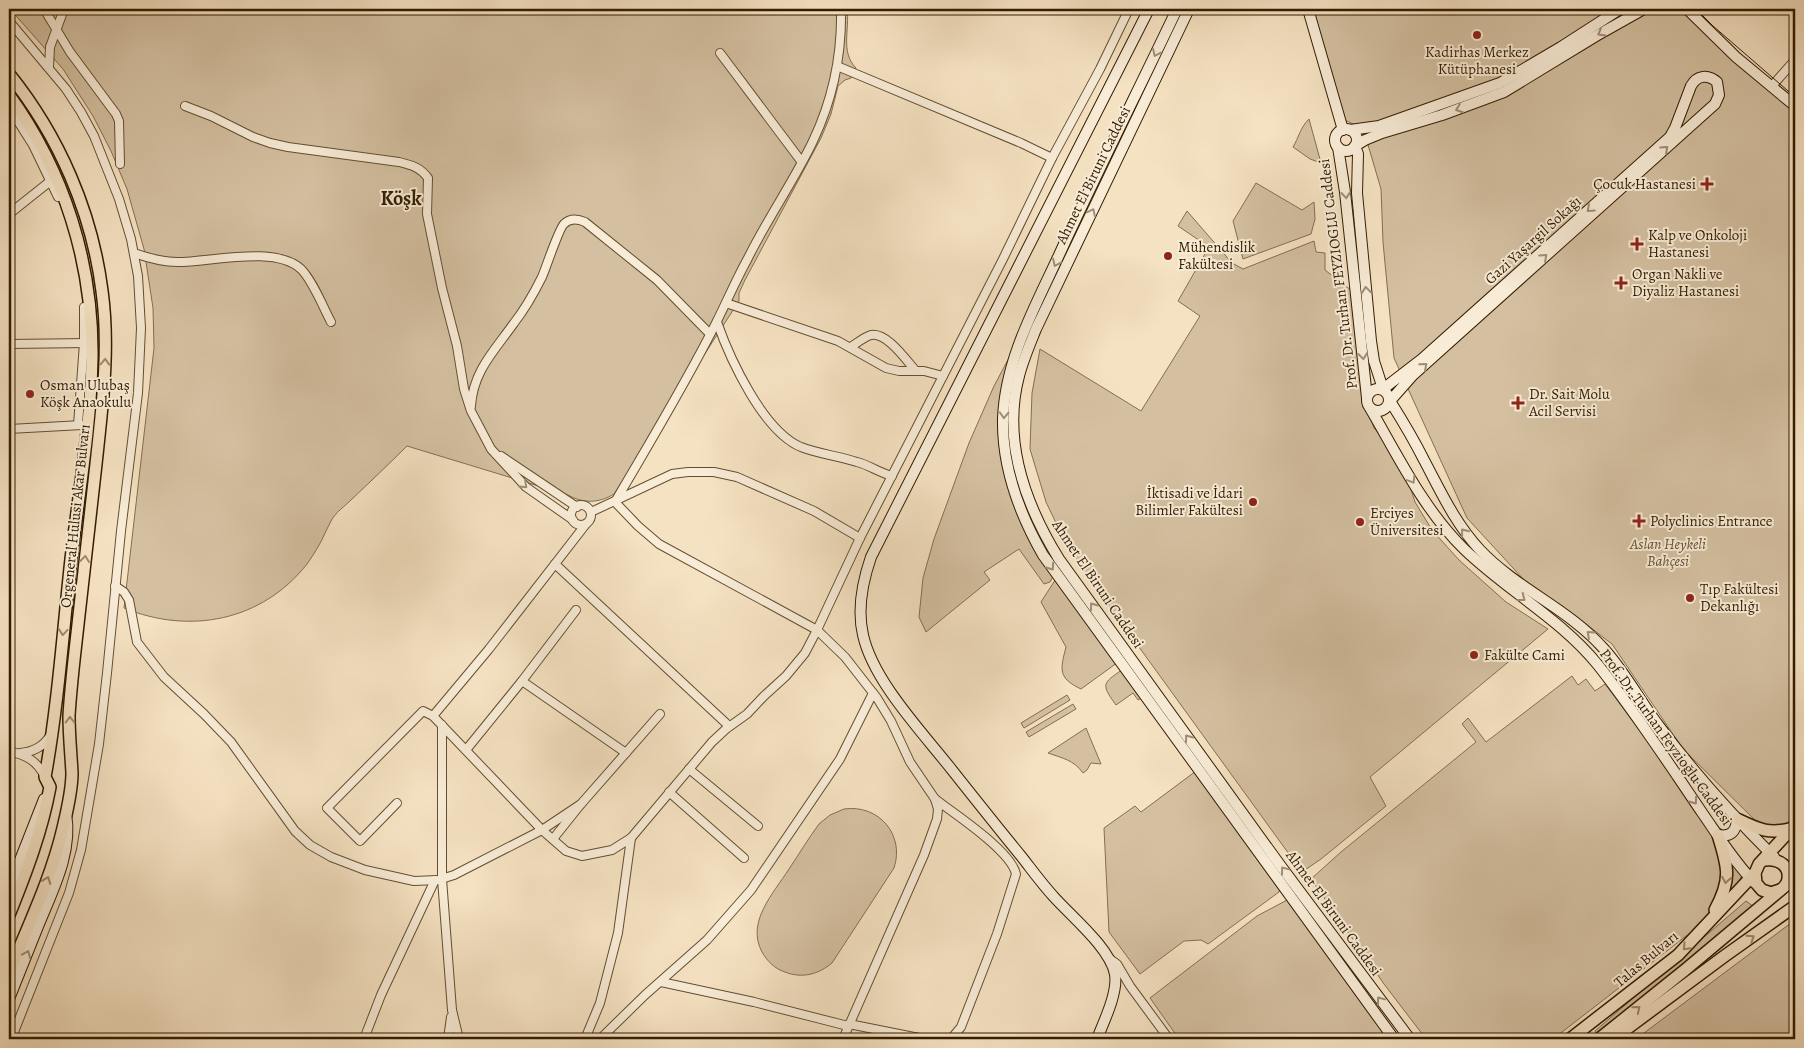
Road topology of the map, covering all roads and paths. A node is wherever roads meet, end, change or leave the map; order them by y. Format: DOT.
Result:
graph roads {
  1 [pos="44,9"];
  2 [pos="64,9"];
  3 [pos="841,9"];
  4 [pos="1129,9"];
  5 [pos="1149,9"];
  6 [pos="1177,9"];
  7 [pos="1189,9"];
  8 [pos="1308,9"];
  9 [pos="1620,9"];
  10 [pos="1644,9"];
  11 [pos="1687,9"];
  12 [pos="9,21"];
  13 [pos="56,30"];
  14 [pos="720,52"];
  15 [pos="1795,60"];
  16 [pos="837,66"];
  17 [pos="49,67"];
  18 [pos="9,74"];
  19 [pos="1771,87"];
  20 [pos="9,95"];
  21 [pos="185,106"];
  22 [pos="1795,106"];
  23 [pos="9,107"];
  24 [pos="16,118"];
  25 [pos="9,122"];
  26 [pos="1346,130"];
  27 [pos="1355,146"];
  28 [pos="1338,147"];
  29 [pos="1052,158"];
  30 [pos="801,161"];
  31 [pos="120,164"];
  32 [pos="54,179"];
  33 [pos="9,214"];
  34 [pos="1356,244"];
  35 [pos="134,252"];
  36 [pos="726,303"];
  37 [pos="330,322"];
  38 [pos="717,322"];
  39 [pos="1029,333"];
  40 [pos="710,334"];
  41 [pos="88,343"];
  42 [pos="9,344"];
  43 [pos="851,347"];
  44 [pos="915,370"];
  45 [pos="943,376"];
  46 [pos="1383,389"];
  47 [pos="1390,401"];
  48 [pos="1369,403"];
  49 [pos="471,411"];
  50 [pos="82,425"];
  51 [pos="9,429"];
  52 [pos="491,449"];
  53 [pos="1420,452"];
  54 [pos="1402,462"];
  55 [pos="892,476"];
  56 [pos="615,502"];
  57 [pos="577,506"];
  58 [pos="591,512"];
  59 [pos="573,520"];
  60 [pos="586,524"];
  61 [pos="860,538"];
  62 [pos="555,564"];
  63 [pos="115,586"];
  64 [pos="576,610"];
  65 [pos="818,630"];
  66 [pos="522,681"];
  67 [pos="873,693"];
  68 [pos="660,714"];
  69 [pos="433,716"];
  70 [pos="442,725"];
  71 [pos="729,726"];
  72 [pos="52,734"];
  73 [pos="466,750"];
  74 [pos="9,751"];
  75 [pos="626,753"];
  76 [pos="18,754"];
  77 [pos="689,769"];
  78 [pos="47,782"];
  79 [pos="669,792"];
  80 [pos="936,799"];
  81 [pos="397,803"];
  82 [pos="581,804"];
  83 [pos="66,812"];
  84 [pos="1737,819"];
  85 [pos="758,826"];
  86 [pos="1794,826"];
  87 [pos="542,830"];
  88 [pos="1718,835"];
  89 [pos="631,838"];
  90 [pos="553,839"];
  91 [pos="744,858"];
  92 [pos="1770,858"];
  93 [pos="1795,873"];
  94 [pos="1752,875"];
  95 [pos="438,880"];
  96 [pos="1784,887"];
  97 [pos="9,888"];
  98 [pos="1795,906"];
  99 [pos="9,915"];
  100 [pos="1316,923"];
  101 [pos="1708,923"];
  102 [pos="1108,958"];
  103 [pos="9,974"];
  104 [pos="661,982"];
  105 [pos="9,999"];
  106 [pos="452,1010"];
  107 [pos="849,1025"];
  108 [pos="13,1039"];
  109 [pos="364,1039"];
  110 [pos="448,1039"];
  111 [pos="459,1039"];
  112 [pos="585,1039"];
  113 [pos="600,1039"];
  114 [pos="843,1039"];
  115 [pos="924,1039"];
  116 [pos="951,1039"];
  117 [pos="1097,1039"];
  118 [pos="1169,1039"];
  119 [pos="1394,1039"];
  120 [pos="1410,1039"];
  121 [pos="1570,1039"];
  122 [pos="1599,1039"];
  123 [pos="1613,1039"];
  1 -- 13 [label="street"];
  2 -- 13 [label="street"];
  3 -- 16 [label="street"];
  4 -- 29 [label="street"];
  5 -- 102 [label="street"];
  6 -- 39 [label="street, Ahmet El Biruni Caddesi, one-way"];
  39 -- 7 [label="street, Ahmet El Biruni Caddesi, one-way"];
  8 -- 26 [label="street"];
  9 -- 26 [label="street"];
  10 -- 27 [label="street, one-way"];
  11 -- 19 [label="street"];
  12 -- 17 [label="street"];
  13 -- 17 [label="street"];
  13 -- 31 [label="street"];
  14 -- 30 [label="street"];
  15 -- 19 [label="street"];
  16 -- 29 [label="street"];
  16 -- 30 [label="street"];
  17 -- 35 [label="street"];
  83 -- 18 [label="main road, Orgeneral Hulusi Akar Bulvarı, one-way"];
  19 -- 22 [label="street"];
  20 -- 32 [label="main road, Orgeneral Hulusi Akar Bulvarı"];
  21 -- 49 [label="street"];
  23 -- 24 [label="street"];
  24 -- 25 [label="street"];
  24 -- 32 [label="street"];
  26 -- 27 [label="street"];
  26 -- 28 [label="street"];
  27 -- 28 [label="street"];
  27 -- 34 [label="street, Prof. Dr. Turhan FEYZIOGLU Caddesi"];
  28 -- 34 [label="street, Prof. Dr. Turhan FEYZIOGLU Caddesi, one-way"];
  29 -- 45 [label="street"];
  30 -- 36 [label="street"];
  32 -- 33 [label="street"];
  32 -- 41 [label="main road, Orgeneral Hulusi Akar Bulvarı"];
  46 -- 34 [label="street, Prof. Dr. Turhan FEYZIOGLU Caddesi, one-way"];
  34 -- 48 [label="street, Prof. Dr. Turhan FEYZIOGLU Caddesi, one-way"];
  35 -- 37 [label="street"];
  35 -- 63 [label="street"];
  36 -- 38 [label="street"];
  36 -- 43 [label="street"];
  38 -- 40 [label="street"];
  38 -- 55 [label="street"];
  39 -- 100 [label="street, Ahmet El Biruni Caddesi"];
  40 -- 49 [label="street"];
  40 -- 56 [label="street"];
  41 -- 42 [label="street"];
  41 -- 50 [label="main road, Orgeneral Hulusi Akar Bulvarı"];
  43 -- 44 [label="street"];
  43 -- 44 [label="street"];
  44 -- 45 [label="street"];
  45 -- 55 [label="street"];
  46 -- 47 [label="street"];
  47 -- 46 [label="street, Gazi Yaşargil Sokağı, one-way"];
  46 -- 48 [label="street"];
  47 -- 48 [label="street"];
  47 -- 53 [label="street, Prof. Dr. Turhan Feyzioğlu Caddesi"];
  48 -- 54 [label="street, Prof. Dr. Turhan Feyzioğlu Caddesi"];
  49 -- 52 [label="street"];
  50 -- 51 [label="street"];
  50 -- 72 [label="main road, Orgeneral Hulusi Akar Bulvarı, one-way"];
  52 -- 57 [label="street"];
  52 -- 59 [label="street, one-way"];
  53 -- 54 [label="street"];
  84 -- 53 [label="street, Prof. Dr. Turhan Feyzioğlu Caddesi, one-way"];
  54 -- 88 [label="street, Prof. Dr. Turhan Feyzioğlu Caddesi, one-way"];
  55 -- 61 [label="street"];
  56 -- 58 [label="street"];
  56 -- 61 [label="street"];
  56 -- 65 [label="street"];
  57 -- 58 [label="street"];
  57 -- 59 [label="street"];
  58 -- 60 [label="street"];
  59 -- 60 [label="street"];
  60 -- 62 [label="street"];
  61 -- 65 [label="street"];
  62 -- 69 [label="street"];
  62 -- 71 [label="street"];
  63 -- 95 [label="street"];
  63 -- 108 [label="street"];
  64 -- 66 [label="street"];
  65 -- 67 [label="street"];
  65 -- 71 [label="street"];
  66 -- 73 [label="street"];
  66 -- 75 [label="street"];
  67 -- 80 [label="street"];
  67 -- 104 [label="street"];
  68 -- 75 [label="street"];
  69 -- 70 [label="street"];
  69 -- 81 [label="street"];
  70 -- 73 [label="street"];
  70 -- 95 [label="street"];
  71 -- 77 [label="street"];
  72 -- 76 [label="street"];
  72 -- 78 [label="main road, Orgeneral Hulusi Akar Bulvarı"];
  73 -- 87 [label="street"];
  74 -- 76 [label="street"];
  75 -- 82 [label="street"];
  76 -- 78 [label="street"];
  77 -- 79 [label="street"];
  77 -- 85 [label="street"];
  78 -- 97 [label="street"];
  78 -- 99 [label="main road, Orgeneral Hulusi Akar Bulvarı"];
  79 -- 89 [label="street"];
  79 -- 91 [label="street"];
  80 -- 107 [label="street"];
  80 -- 116 [label="street"];
  82 -- 87 [label="street"];
  82 -- 90 [label="street"];
  103 -- 83 [label="main road, Orgeneral Hulusi Akar Bulvarı, one-way"];
  105 -- 83 [label="street, one-way"];
  84 -- 86 [label="main road"];
  84 -- 88 [label="street"];
  84 -- 92 [label="street, Prof. Dr. Turhan Feyzioğlu Caddesi"];
  86 -- 92 [label="main road"];
  87 -- 90 [label="street"];
  87 -- 95 [label="street"];
  88 -- 94 [label="street, Prof. Dr. Turhan Feyzioğlu Caddesi"];
  88 -- 101 [label="main road, one-way"];
  89 -- 90 [label="street"];
  89 -- 112 [label="street"];
  92 -- 94 [label="main road"];
  92 -- 96 [label="main road"];
  93 -- 96 [label="main road"];
  94 -- 96 [label="main road"];
  94 -- 101 [label="main road, Talas Bulvarı"];
  95 -- 106 [label="street"];
  95 -- 109 [label="street"];
  122 -- 96 [label="main road, one-way"];
  123 -- 98 [label="main road, one-way"];
  100 -- 119 [label="street, Ahmet El Biruni Caddesi"];
  120 -- 100 [label="street, Ahmet El Biruni Caddesi, one-way"];
  101 -- 121 [label="main road, Talas Bulvarı, one-way"];
  102 -- 117 [label="street"];
  102 -- 118 [label="street"];
  104 -- 107 [label="street"];
  104 -- 113 [label="street"];
  106 -- 110 [label="street"];
  106 -- 111 [label="street"];
  107 -- 114 [label="street"];
  107 -- 115 [label="street"];
}
